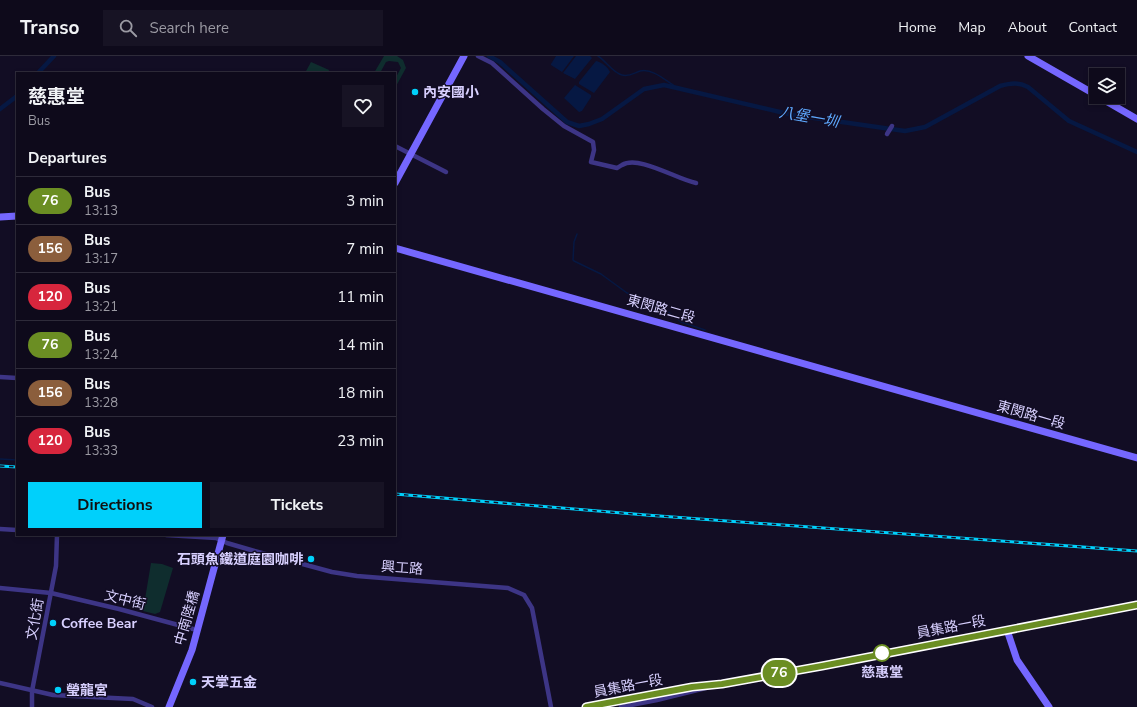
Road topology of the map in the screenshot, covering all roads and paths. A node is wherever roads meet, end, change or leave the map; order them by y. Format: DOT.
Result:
graph roads {
  1 [pos="464,56"];
  2 [pos="478,56"];
  3 [pos="1028,56"];
  4 [pos="1089,91"];
  5 [pos="1111,104"];
  6 [pos="1137,119"];
  7 [pos="892,126"];
  8 [pos="887,134"];
  9 [pos="396,146"];
  10 [pos="411,154"];
  11 [pos="446,172"];
  12 [pos="396,181"];
  13 [pos="696,183"];
  14 [pos="16,216"];
  15 [pos="0,217"];
  16 [pos="396,248"];
  17 [pos="0,377"];
  18 [pos="16,378"];
  19 [pos="919,396"];
  20 [pos="1137,458"];
  21 [pos="0,529"];
  22 [pos="16,530"];
  23 [pos="57,536"];
  24 [pos="183,536"];
  25 [pos="223,536"];
  26 [pos="0,588"];
  27 [pos="50,593"];
  28 [pos="1137,605"];
  29 [pos="193,629"];
  30 [pos="1007,630"];
  31 [pos="0,683"];
  32 [pos="722,684"];
  33 [pos="32,691"];
  34 [pos="32,707"];
  35 [pos="152,707"];
  36 [pos="169,707"];
  37 [pos="551,707"];
  38 [pos="586,707"];
  39 [pos="621,707"];
  40 [pos="1049,707"];
  1 -- 10 [label="main road"];
  2 -- 13 [label="street"];
  3 -- 4 [label="main road"];
  5 -- 6 [label="main road"];
  7 -- 8 [label="street"];
  9 -- 10 [label="street"];
  10 -- 11 [label="street"];
  10 -- 12 [label="main road"];
  14 -- 15 [label="main road"];
  16 -- 19 [label="main road, 東閔路二段"];
  17 -- 18 [label="street"];
  19 -- 20 [label="main road, 東閔路一段"];
  21 -- 22 [label="street"];
  23 -- 27 [label="street, 文化街"];
  24 -- 37 [label="street, 興工路"];
  25 -- 36 [label="main road, 中南陸橋, bridge"];
  26 -- 27 [label="street, 文中街"];
  27 -- 29 [label="street, 文中街"];
  27 -- 33 [label="street, 文化街"];
  28 -- 30 [label="main road, 員集路一段"];
  30 -- 32 [label="street, 員集路一段"];
  30 -- 40 [label="main road"];
  31 -- 33 [label="street"];
  32 -- 38 [label="street, 員集路一段"];
  32 -- 39 [label="street, 員集路一段"];
  33 -- 34 [label="street, 文化街"];
  33 -- 35 [label="street"];
}
